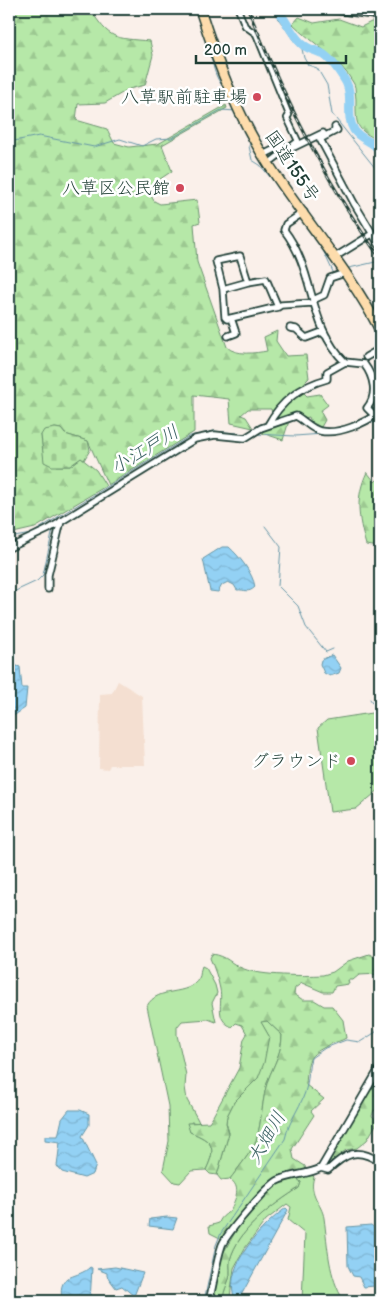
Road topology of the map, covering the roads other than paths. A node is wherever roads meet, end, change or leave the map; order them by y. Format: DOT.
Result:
graph roads {
  1 [pos="200,9"];
  2 [pos="238,9"];
  3 [pos="326,9"];
  4 [pos="380,16"];
  5 [pos="289,148"];
  6 [pos="263,155"];
  7 [pos="273,160"];
  8 [pos="301,214"];
  9 [pos="372,234"];
  10 [pos="380,246"];
  11 [pos="335,256"];
  12 [pos="345,273"];
  13 [pos="248,282"];
  14 [pos="223,289"];
  15 [pos="313,302"];
  16 [pos="278,307"];
  17 [pos="231,318"];
  18 [pos="290,328"];
  19 [pos="380,330"];
  20 [pos="228,336"];
  21 [pos="328,338"];
  22 [pos="380,349"];
  23 [pos="366,357"];
  24 [pos="346,362"];
  25 [pos="378,414"];
  26 [pos="268,425"];
  27 [pos="60,522"];
  28 [pos="9,548"];
  29 [pos="48,589"];
  30 [pos="380,1067"];
  31 [pos="380,1162"];
  32 [pos="321,1168"];
  33 [pos="209,1301"];
  1 -- 6 [label="highway, 国道155号"];
  2 -- 5 [label="street"];
  3 -- 4 [label="street"];
  5 -- 6 [label="street"];
  5 -- 7 [label="street"];
  5 -- 9 [label="street"];
  6 -- 8 [label="highway, 国道155号"];
  8 -- 11 [label="highway, 国道155号"];
  8 -- 15 [label="street"];
  9 -- 10 [label="street"];
  9 -- 11 [label="street"];
  11 -- 12 [label="highway, 国道155号"];
  12 -- 15 [label="street"];
  12 -- 19 [label="highway, 国道155号"];
  13 -- 14 [label="street"];
  13 -- 14 [label="street"];
  13 -- 16 [label="street"];
  14 -- 17 [label="street"];
  15 -- 16 [label="street"];
  15 -- 21 [label="street"];
  16 -- 17 [label="street"];
  17 -- 20 [label="street"];
  18 -- 21 [label="street"];
  21 -- 24 [label="street"];
  22 -- 23 [label="street"];
  24 -- 25 [label="street"];
  24 -- 26 [label="street"];
  25 -- 26 [label="street"];
  26 -- 27 [label="street"];
  27 -- 28 [label="street"];
  27 -- 29 [label="street"];
  30 -- 32 [label="street"];
  31 -- 32 [label="street"];
  32 -- 33 [label="street"];
}
